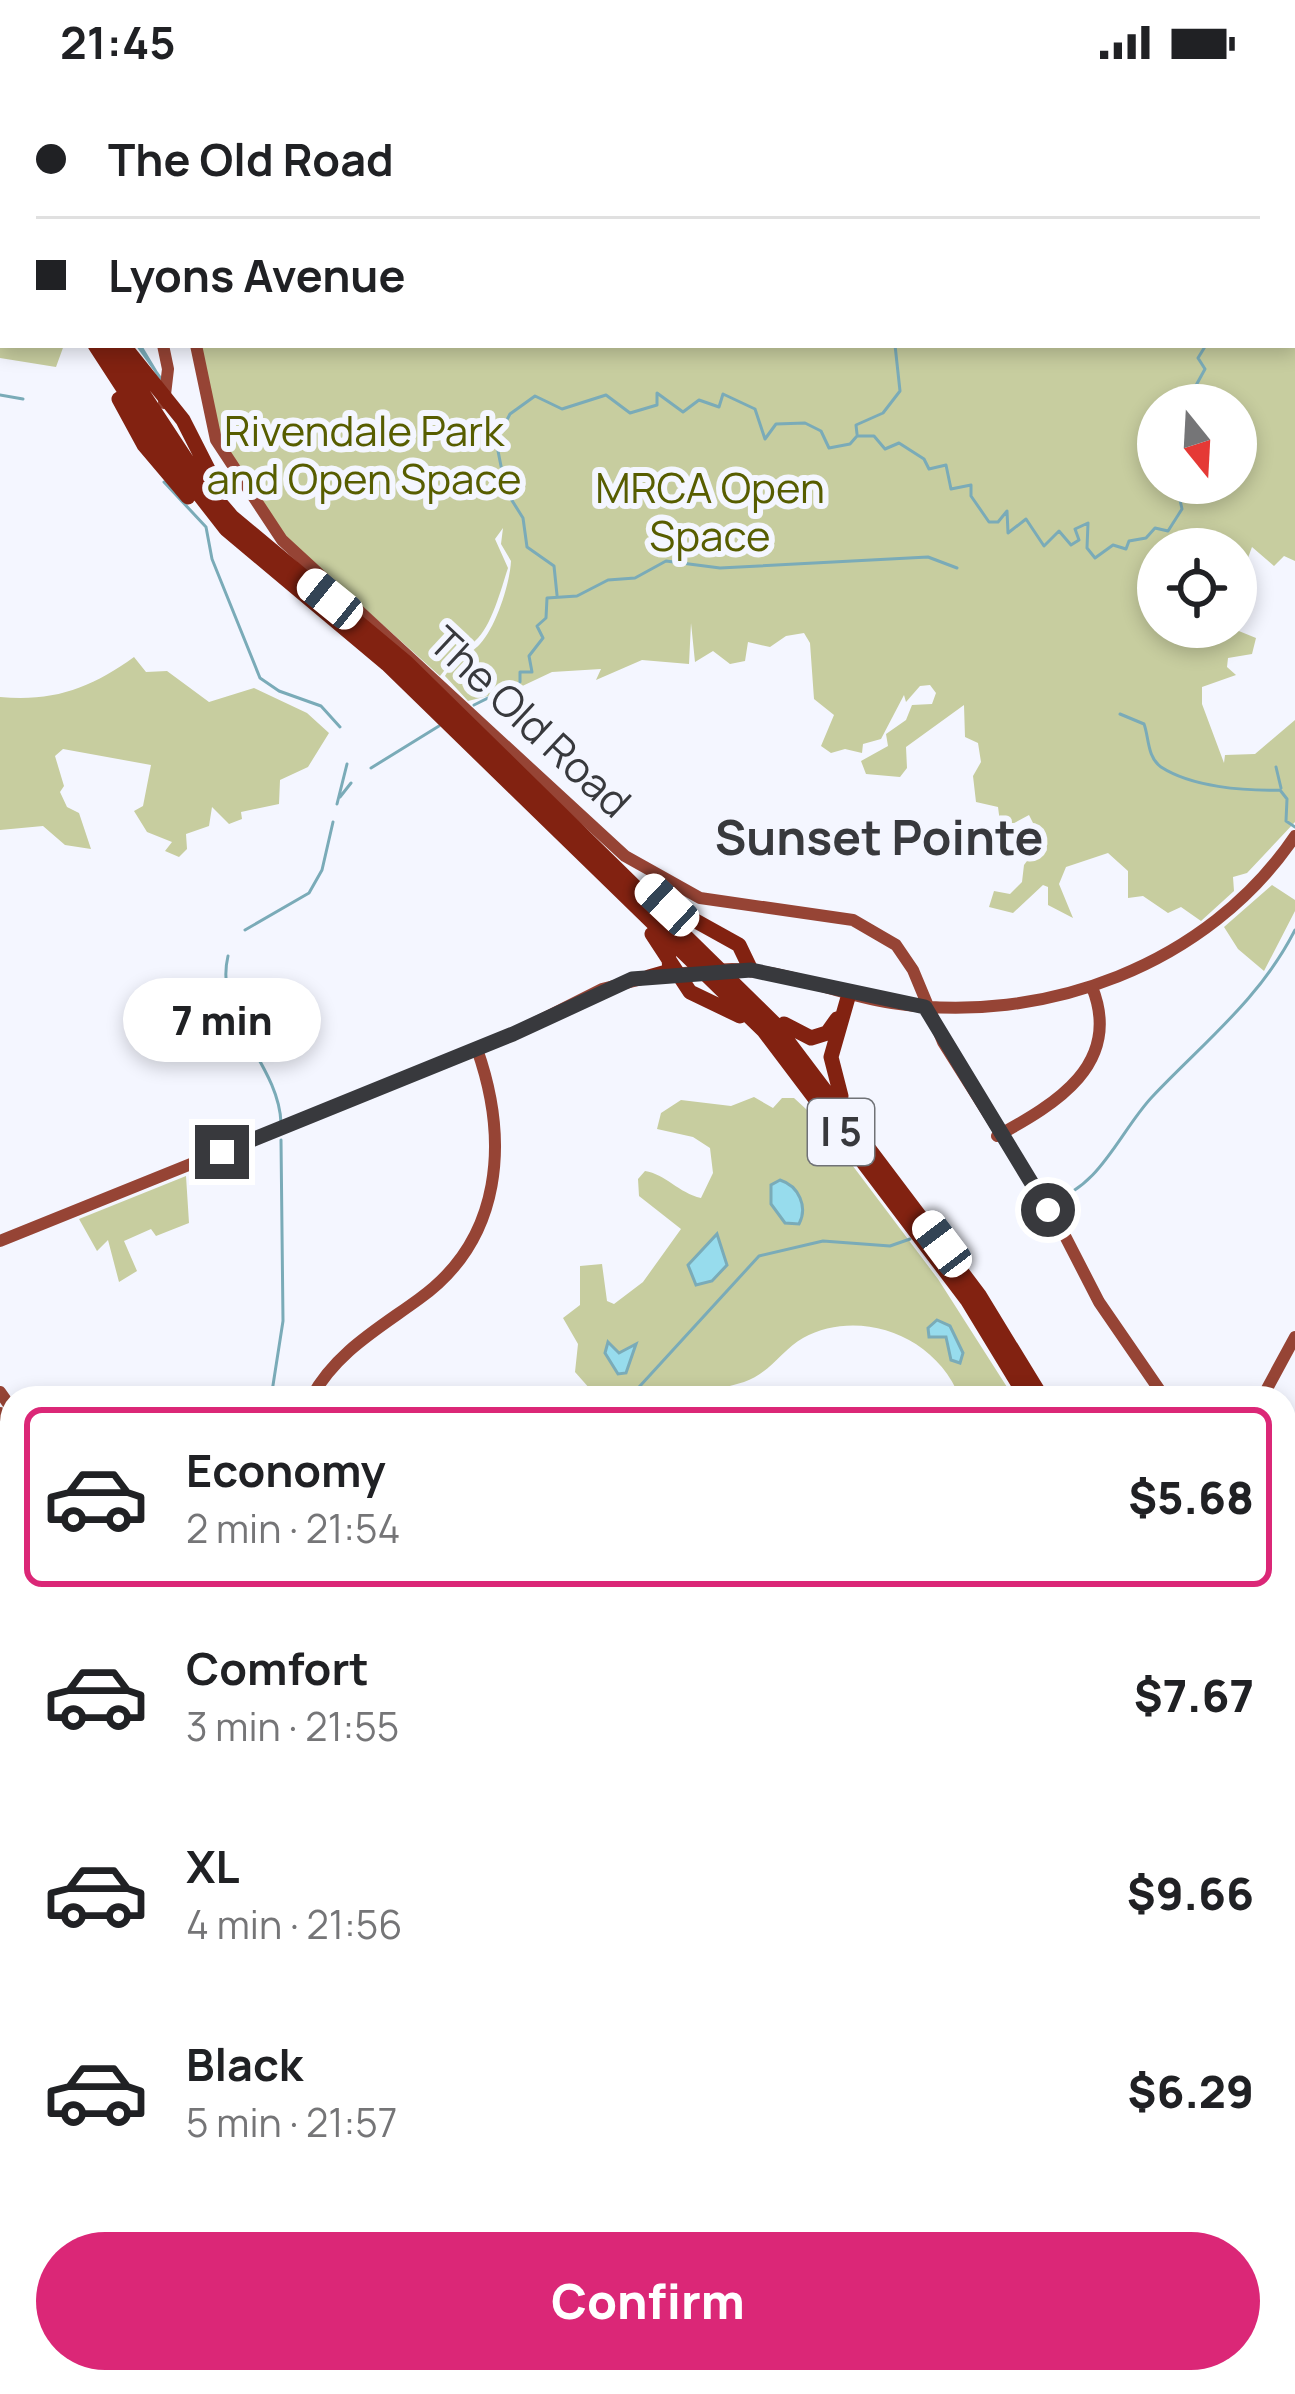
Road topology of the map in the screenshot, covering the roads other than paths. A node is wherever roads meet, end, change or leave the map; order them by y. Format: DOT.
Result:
graph roads {
  1 [pos="95,348"];
  2 [pos="96,348"];
  3 [pos="113,348"];
  4 [pos="124,348"];
  5 [pos="163,348"];
  6 [pos="197,348"];
  7 [pos="153,407"];
  8 [pos="155,437"];
  9 [pos="268,549"];
  10 [pos="526,778"];
  11 [pos="1295,840"];
  12 [pos="593,862"];
  13 [pos="658,941"];
  14 [pos="698,975"];
  15 [pos="741,976"];
  16 [pos="628,983"];
  17 [pos="1091,990"];
  18 [pos="846,996"];
  19 [pos="893,1008"];
  20 [pos="926,1010"];
  21 [pos="932,1034"];
  22 [pos="772,1041"];
  23 [pos="476,1052"];
  24 [pos="437,1065"];
  25 [pos="422,1077"];
  26 [pos="997,1134"];
  27 [pos="868,1146"];
  28 [pos="916,1221"];
  29 [pos="0,1244"];
  30 [pos="934,1244"];
  31 [pos="1295,1337"];
  32 [pos="1295,1349"];
  33 [pos="318,1386"];
  34 [pos="1020,1386"];
  35 [pos="1035,1386"];
  36 [pos="1154,1386"];
  37 [pos="1271,1386"];
  38 [pos="1272,1386"];
  1 -- 8 [label="highway"];
  2 -- 7 [label="highway, I 5"];
  3 -- 7 [label="highway, I 5"];
  4 -- 7 [label="highway"];
  5 -- 7 [label="main road"];
  6 -- 20 [label="main road, The Old Road"];
  7 -- 8 [label="highway, I 5"];
  7 -- 8 [label="main road"];
  7 -- 9 [label="highway"];
  8 -- 9 [label="highway, I 5"];
  8 -- 12 [label="highway, I 5"];
  9 -- 10 [label="highway, I 5"];
  10 -- 15 [label="highway, I 5"];
  10 -- 15 [label="highway"];
  11 -- 17 [label="main road"];
  12 -- 13 [label="highway"];
  12 -- 22 [label="highway, I 5"];
  13 -- 14 [label="highway"];
  13 -- 16 [label="highway"];
  14 -- 15 [label="main road"];
  14 -- 16 [label="main road"];
  14 -- 16 [label="main road"];
  14 -- 22 [label="highway"];
  15 -- 18 [label="main road"];
  15 -- 18 [label="highway"];
  15 -- 27 [label="highway, I 5"];
  16 -- 23 [label="main road"];
  16 -- 23 [label="main road"];
  17 -- 20 [label="main road"];
  17 -- 26 [label="main road"];
  18 -- 19 [label="main road"];
  18 -- 20 [label="main road"];
  18 -- 27 [label="highway"];
  19 -- 20 [label="main road"];
  19 -- 21 [label="main road"];
  20 -- 21 [label="main road, The Old Road"];
  20 -- 26 [label="main road, The Old Road"];
  21 -- 26 [label="main road, The Old Road"];
  22 -- 28 [label="highway, I 5"];
  23 -- 24 [label="main road"];
  23 -- 25 [label="main road"];
  23 -- 33 [label="main road"];
  24 -- 25 [label="main road"];
  24 -- 29 [label="main road"];
  25 -- 29 [label="main road"];
  26 -- 36 [label="main road, The Old Road"];
  27 -- 28 [label="highway, I 5"];
  28 -- 30 [label="highway, I 5"];
  30 -- 34 [label="highway, I 5"];
  30 -- 35 [label="highway, I 5"];
  31 -- 37 [label="main road"];
  32 -- 38 [label="main road"];
}
